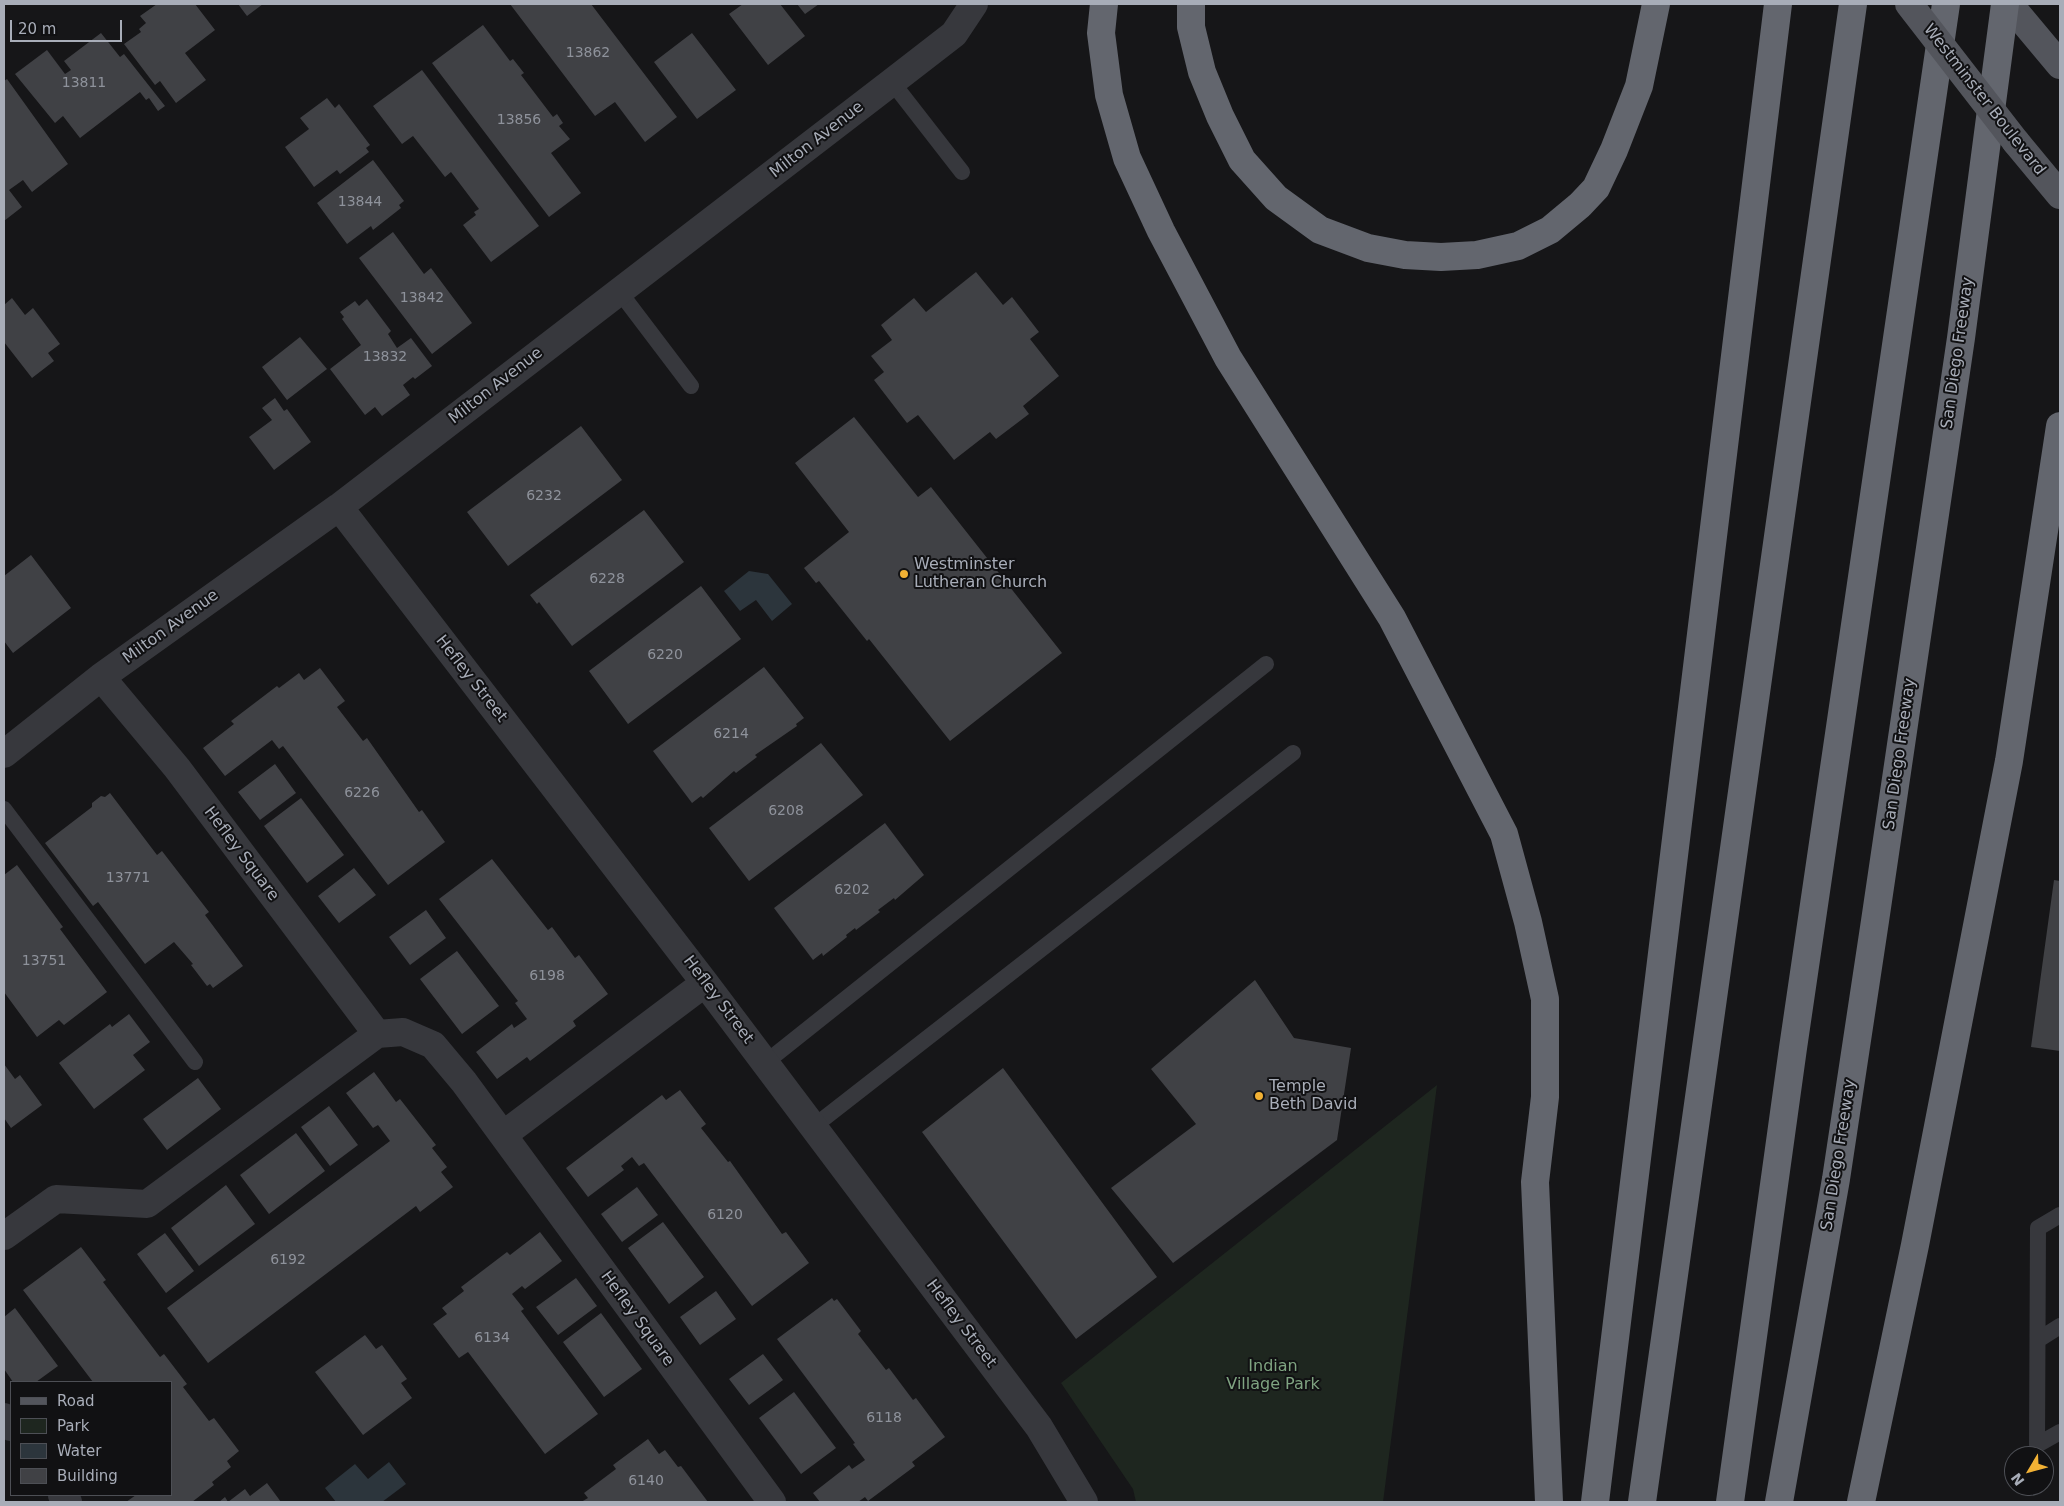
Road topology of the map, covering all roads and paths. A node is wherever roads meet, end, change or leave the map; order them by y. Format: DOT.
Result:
graph roads {
  1 [pos="974,4"];
  2 [pos="1104,4"];
  3 [pos="1191,4"];
  4 [pos="1656,4"];
  5 [pos="1778,4"];
  6 [pos="1853,4"];
  7 [pos="1909,4"];
  8 [pos="1946,4"];
  9 [pos="2004,4"];
  10 [pos="2010,4"];
  11 [pos="2060,65"];
  12 [pos="892,82"];
  13 [pos="962,172"];
  14 [pos="2060,195"];
  15 [pos="620,291"];
  16 [pos="691,386"];
  17 [pos="2060,426"];
  18 [pos="339,507"];
  19 [pos="1266,664"];
  20 [pos="102,677"];
  21 [pos="1293,752"];
  22 [pos="4,754"];
  23 [pos="4,809"];
  24 [pos="705,983"];
  25 [pos="376,1034"];
  26 [pos="195,1062"];
  27 [pos="765,1062"];
  28 [pos="813,1126"];
  29 [pos="503,1135"];
  30 [pos="2060,1215"];
  31 [pos="4,1236"];
  32 [pos="2060,1326"];
  33 [pos="2038,1340"];
  34 [pos="2060,1432"];
  35 [pos="772,1502"];
  36 [pos="1084,1502"];
  37 [pos="1549,1502"];
  38 [pos="1595,1502"];
  39 [pos="1642,1502"];
  40 [pos="1730,1502"];
  41 [pos="1779,1502"];
  42 [pos="1861,1502"];
  1 -- 12 [label="street, Milton Avenue"];
  2 -- 37 [label="highway"];
  3 -- 4 [label="highway"];
  5 -- 38 [label="highway"];
  6 -- 39 [label="highway"];
  7 -- 14 [label="main road, Westminster Boulevard, bridge"];
  8 -- 40 [label="highway"];
  9 -- 41 [label="highway, San Diego Freeway"];
  10 -- 11 [label="main road"];
  12 -- 13 [label="lane"];
  12 -- 15 [label="street, Milton Avenue"];
  15 -- 16 [label="lane"];
  15 -- 18 [label="street, Milton Avenue"];
  17 -- 42 [label="highway"];
  18 -- 20 [label="street, Milton Avenue"];
  18 -- 24 [label="street, Hefley Street"];
  19 -- 27 [label="lane"];
  20 -- 22 [label="street, Milton Avenue"];
  20 -- 25 [label="street, Hefley Square"];
  21 -- 28 [label="lane"];
  23 -- 26 [label="lane"];
  24 -- 27 [label="street, Hefley Street"];
  24 -- 29 [label="street"];
  25 -- 29 [label="street, Hefley Square"];
  25 -- 31 [label="street"];
  27 -- 28 [label="street, Hefley Street"];
  28 -- 36 [label="street, Hefley Street"];
  29 -- 35 [label="street, Hefley Square"];
  30 -- 33 [label="lane"];
  32 -- 33 [label="lane"];
  33 -- 34 [label="lane"];
}
